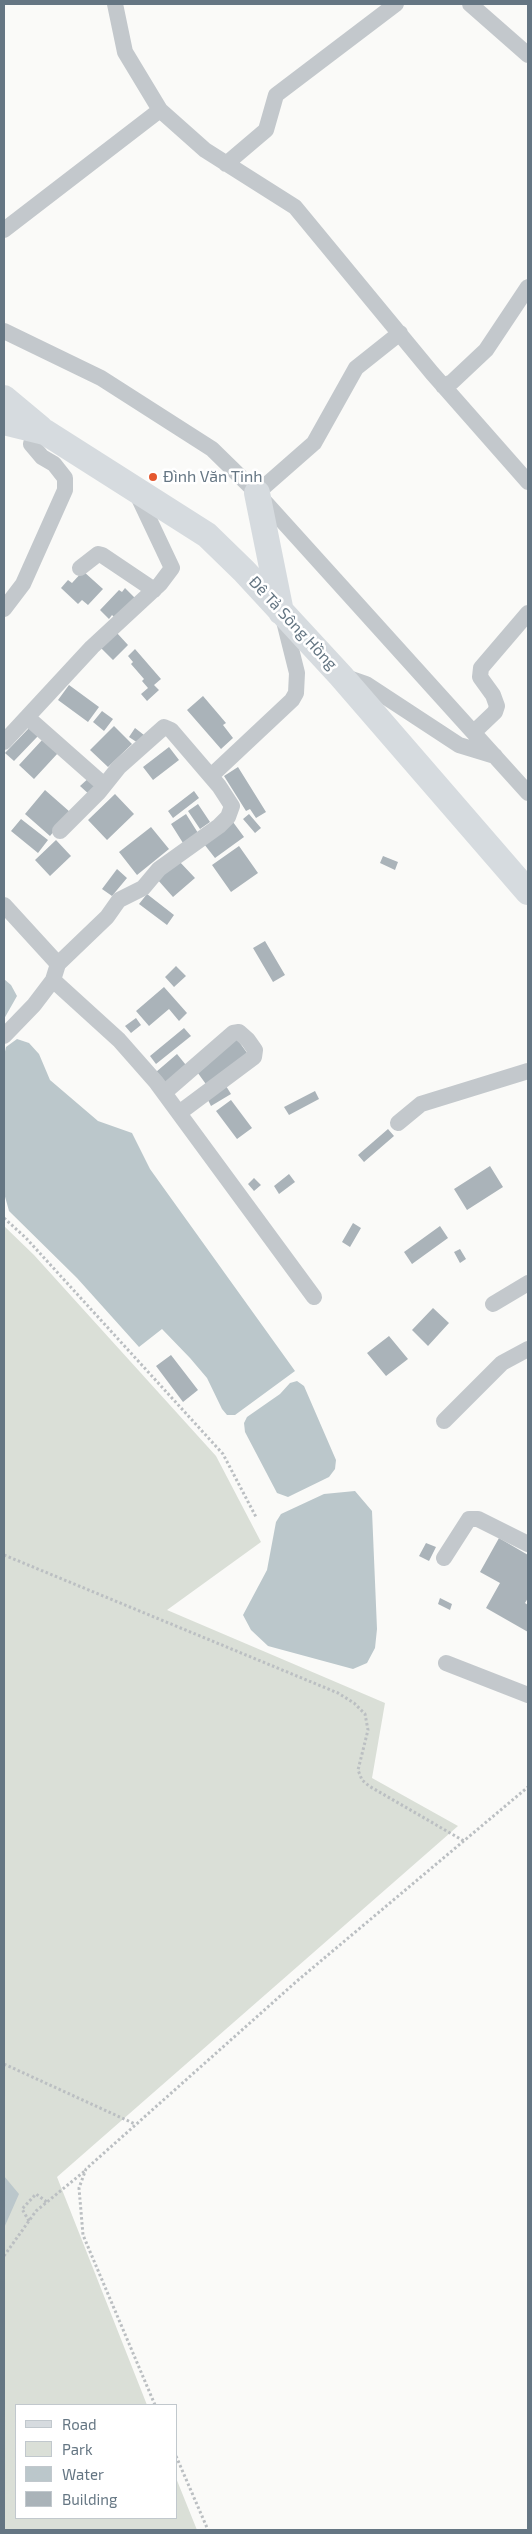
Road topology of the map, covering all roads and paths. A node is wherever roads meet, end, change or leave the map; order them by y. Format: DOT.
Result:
graph roads {
  1 [pos="115,4"];
  2 [pos="396,4"];
  3 [pos="470,4"];
  4 [pos="528,55"];
  5 [pos="160,110"];
  6 [pos="226,164"];
  7 [pos="4,230"];
  8 [pos="528,287"];
  9 [pos="4,331"];
  10 [pos="400,333"];
  11 [pos="443,386"];
  12 [pos="4,398"];
  13 [pos="4,422"];
  14 [pos="45,432"];
  15 [pos="528,482"];
  16 [pos="135,489"];
  17 [pos="257,493"];
  18 [pos="80,568"];
  19 [pos="154,590"];
  20 [pos="4,609"];
  21 [pos="282,612"];
  22 [pos="528,613"];
  23 [pos="341,676"];
  24 [pos="27,717"];
  25 [pos="474,732"];
  26 [pos="4,742"];
  27 [pos="496,756"];
  28 [pos="211,776"];
  29 [pos="104,785"];
  30 [pos="528,793"];
  31 [pos="60,831"];
  32 [pos="528,892"];
  33 [pos="4,905"];
  34 [pos="55,972"];
  35 [pos="4,1036"];
  36 [pos="528,1071"];
  37 [pos="164,1093"];
  38 [pos="180,1113"];
  39 [pos="398,1123"];
  40 [pos="4,1218"];
  41 [pos="528,1283"];
  42 [pos="314,1297"];
  43 [pos="493,1304"];
  44 [pos="528,1349"];
  45 [pos="444,1421"];
  46 [pos="256,1517"];
  47 [pos="528,1544"];
  48 [pos="4,1556"];
  49 [pos="444,1558"];
  50 [pos="446,1663"];
  51 [pos="528,1694"];
  52 [pos="528,1787"];
  53 [pos="464,1841"];
  54 [pos="4,2064"];
  55 [pos="135,2124"];
  56 [pos="86,2169"];
  57 [pos="47,2202"];
  58 [pos="29,2221"];
  59 [pos="4,2256"];
  60 [pos="155,2404"];
  61 [pos="178,2461"];
  62 [pos="208,2530"];
  1 -- 5 [label="street"];
  2 -- 6 [label="street"];
  3 -- 4 [label="street"];
  5 -- 6 [label="street"];
  5 -- 7 [label="street"];
  6 -- 10 [label="street"];
  8 -- 11 [label="street"];
  9 -- 17 [label="street"];
  10 -- 11 [label="street"];
  10 -- 17 [label="street"];
  11 -- 15 [label="street"];
  12 -- 14 [label="main road"];
  13 -- 14 [label="main road, Đê Tả Sông Hồng"];
  14 -- 16 [label="main road, Đê Tả Sông Hồng"];
  14 -- 20 [label="street"];
  16 -- 19 [label="street"];
  16 -- 21 [label="main road, Đê Tả Sông Hồng"];
  17 -- 21 [label="main road"];
  17 -- 25 [label="street"];
  18 -- 19 [label="street"];
  19 -- 24 [label="street"];
  21 -- 23 [label="main road, Đê Tả Sông Hồng"];
  21 -- 28 [label="street"];
  22 -- 25 [label="street"];
  23 -- 27 [label="street"];
  23 -- 32 [label="main road, Đê Tả Sông Hồng"];
  24 -- 26 [label="street"];
  24 -- 29 [label="street"];
  25 -- 27 [label="street"];
  27 -- 30 [label="street"];
  28 -- 29 [label="street"];
  28 -- 34 [label="street"];
  29 -- 31 [label="street"];
  33 -- 34 [label="street"];
  34 -- 35 [label="street"];
  34 -- 37 [label="street"];
  36 -- 39 [label="street"];
  37 -- 38 [label="street"];
  37 -- 38 [label="street"];
  38 -- 42 [label="street"];
  40 -- 46 [label="path"];
  41 -- 43 [label="street"];
  44 -- 45 [label="street"];
  47 -- 49 [label="street"];
  48 -- 53 [label="path"];
  50 -- 51 [label="street"];
  52 -- 53 [label="path"];
  53 -- 55 [label="path"];
  54 -- 55 [label="path"];
  55 -- 56 [label="path"];
  56 -- 57 [label="path"];
  56 -- 60 [label="path"];
  57 -- 58 [label="path"];
  57 -- 58 [label="path"];
  58 -- 59 [label="path"];
  61 -- 62 [label="path"];
}
